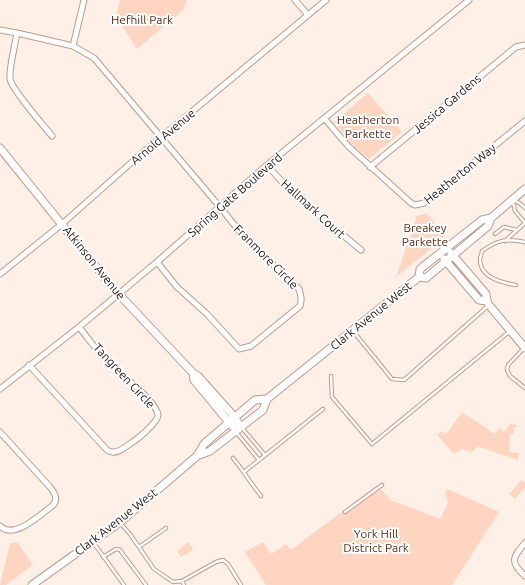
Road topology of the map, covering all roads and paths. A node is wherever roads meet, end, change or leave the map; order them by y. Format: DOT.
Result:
graph roads {
  1 [pos="84,0"];
  2 [pos="295,0"];
  3 [pos="326,0"];
  4 [pos="469,0"];
  5 [pos="308,15"];
  6 [pos="0,30"];
  7 [pos="17,33"];
  8 [pos="525,45"];
  9 [pos="73,46"];
  10 [pos="325,119"];
  11 [pos="525,121"];
  12 [pos="52,136"];
  13 [pos="161,138"];
  14 [pos="0,148"];
  15 [pos="2,156"];
  16 [pos="267,166"];
  17 [pos="370,167"];
  18 [pos="525,189"];
  19 [pos="512,199"];
  20 [pos="220,207"];
  21 [pos="525,208"];
  22 [pos="491,218"];
  23 [pos="525,223"];
  24 [pos="62,224"];
  25 [pos="516,230"];
  26 [pos="495,234"];
  27 [pos="505,241"];
  28 [pos="525,242"];
  29 [pos="447,248"];
  30 [pos="360,250"];
  31 [pos="440,253"];
  32 [pos="453,256"];
  33 [pos="446,261"];
  34 [pos="157,262"];
  35 [pos="0,274"];
  36 [pos="419,277"];
  37 [pos="516,285"];
  38 [pos="118,294"];
  39 [pos="488,303"];
  40 [pos="79,327"];
  41 [pos="352,330"];
  42 [pos="510,330"];
  43 [pos="525,348"];
  44 [pos="30,365"];
  45 [pos="331,376"];
  46 [pos="525,388"];
  47 [pos="0,389"];
  48 [pos="267,399"];
  49 [pos="323,409"];
  50 [pos="232,420"];
  51 [pos="238,429"];
  52 [pos="0,432"];
  53 [pos="265,455"];
  54 [pos="197,456"];
  55 [pos="233,458"];
  56 [pos="259,460"];
  57 [pos="244,472"];
  58 [pos="382,485"];
  59 [pos="261,496"];
  60 [pos="345,512"];
  61 [pos="120,522"];
  62 [pos="0,526"];
  63 [pos="166,528"];
  64 [pos="92,542"];
  65 [pos="525,543"];
  66 [pos="139,547"];
  67 [pos="103,556"];
  68 [pos="525,576"];
  69 [pos="182,581"];
  70 [pos="32,585"];
  71 [pos="124,585"];
  72 [pos="146,585"];
  73 [pos="184,585"];
  74 [pos="242,585"];
  1 -- 9 [label="street"];
  2 -- 5 [label="street"];
  3 -- 5 [label="street, Arnold Avenue"];
  4 -- 10 [label="street, Spring Gate Boulevard"];
  5 -- 13 [label="street, Arnold Avenue"];
  6 -- 7 [label="street"];
  7 -- 9 [label="street"];
  7 -- 12 [label="street"];
  8 -- 17 [label="street, Jessica Gardens"];
  9 -- 13 [label="street"];
  10 -- 16 [label="street, Spring Gate Boulevard"];
  10 -- 17 [label="street, Heatherton Way"];
  11 -- 17 [label="street, Heatherton Way"];
  13 -- 20 [label="street"];
  13 -- 24 [label="street, Arnold Avenue"];
  14 -- 15 [label="street, Atkinson Avenue"];
  15 -- 24 [label="street, Atkinson Avenue"];
  16 -- 20 [label="street, Spring Gate Boulevard"];
  16 -- 30 [label="street, Hallmark Court"];
  18 -- 19 [label="street, Clark Avenue West"];
  19 -- 21 [label="lane"];
  19 -- 22 [label="street, Clark Avenue West"];
  19 -- 23 [label="lane"];
  20 -- 34 [label="street, Spring Gate Boulevard"];
  20 -- 34 [label="street, Franmore Circle"];
  22 -- 29 [label="street, Clark Avenue West"];
  22 -- 32 [label="street, Clark Avenue West"];
  23 -- 25 [label="lane"];
  24 -- 35 [label="street, Arnold Avenue"];
  24 -- 38 [label="street, Atkinson Avenue"];
  25 -- 26 [label="lane"];
  25 -- 27 [label="lane"];
  27 -- 28 [label="lane"];
  27 -- 37 [label="lane"];
  29 -- 31 [label="street, Clark Avenue West"];
  29 -- 32 [label="street"];
  31 -- 33 [label="street"];
  31 -- 36 [label="street, Clark Avenue West"];
  32 -- 33 [label="street, Clark Avenue West"];
  32 -- 39 [label="street"];
  33 -- 36 [label="street, Clark Avenue West"];
  33 -- 39 [label="street"];
  34 -- 38 [label="street, Spring Gate Boulevard"];
  36 -- 41 [label="street, Clark Avenue West"];
  38 -- 40 [label="street, Spring Gate Boulevard"];
  38 -- 50 [label="street, Atkinson Avenue"];
  39 -- 41 [label="lane"];
  39 -- 42 [label="street"];
  40 -- 44 [label="street, Spring Gate Boulevard"];
  40 -- 44 [label="street, Tangreen Circle"];
  41 -- 48 [label="street, Clark Avenue West"];
  42 -- 43 [label="street"];
  42 -- 45 [label="lane"];
  43 -- 46 [label="lane"];
  44 -- 47 [label="street, Spring Gate Boulevard"];
  48 -- 50 [label="street, Clark Avenue West"];
  48 -- 51 [label="street, Clark Avenue West"];
  49 -- 53 [label="lane"];
  50 -- 51 [label="street, Atkinson Avenue"];
  50 -- 54 [label="street, Clark Avenue West"];
  51 -- 53 [label="lane"];
  51 -- 54 [label="street, Clark Avenue West"];
  51 -- 56 [label="lane"];
  52 -- 62 [label="street"];
  53 -- 56 [label="lane"];
  54 -- 61 [label="street, Clark Avenue West"];
  55 -- 57 [label="lane"];
  56 -- 57 [label="lane"];
  57 -- 59 [label="lane"];
  58 -- 60 [label="lane"];
  61 -- 64 [label="street, Clark Avenue West"];
  61 -- 66 [label="lane"];
  63 -- 66 [label="lane"];
  64 -- 67 [label="lane"];
  64 -- 70 [label="street, Clark Avenue West"];
  65 -- 68 [label="street"];
  66 -- 69 [label="lane"];
  67 -- 71 [label="lane"];
  67 -- 72 [label="lane"];
  69 -- 73 [label="lane"];
  69 -- 74 [label="lane"];
}
